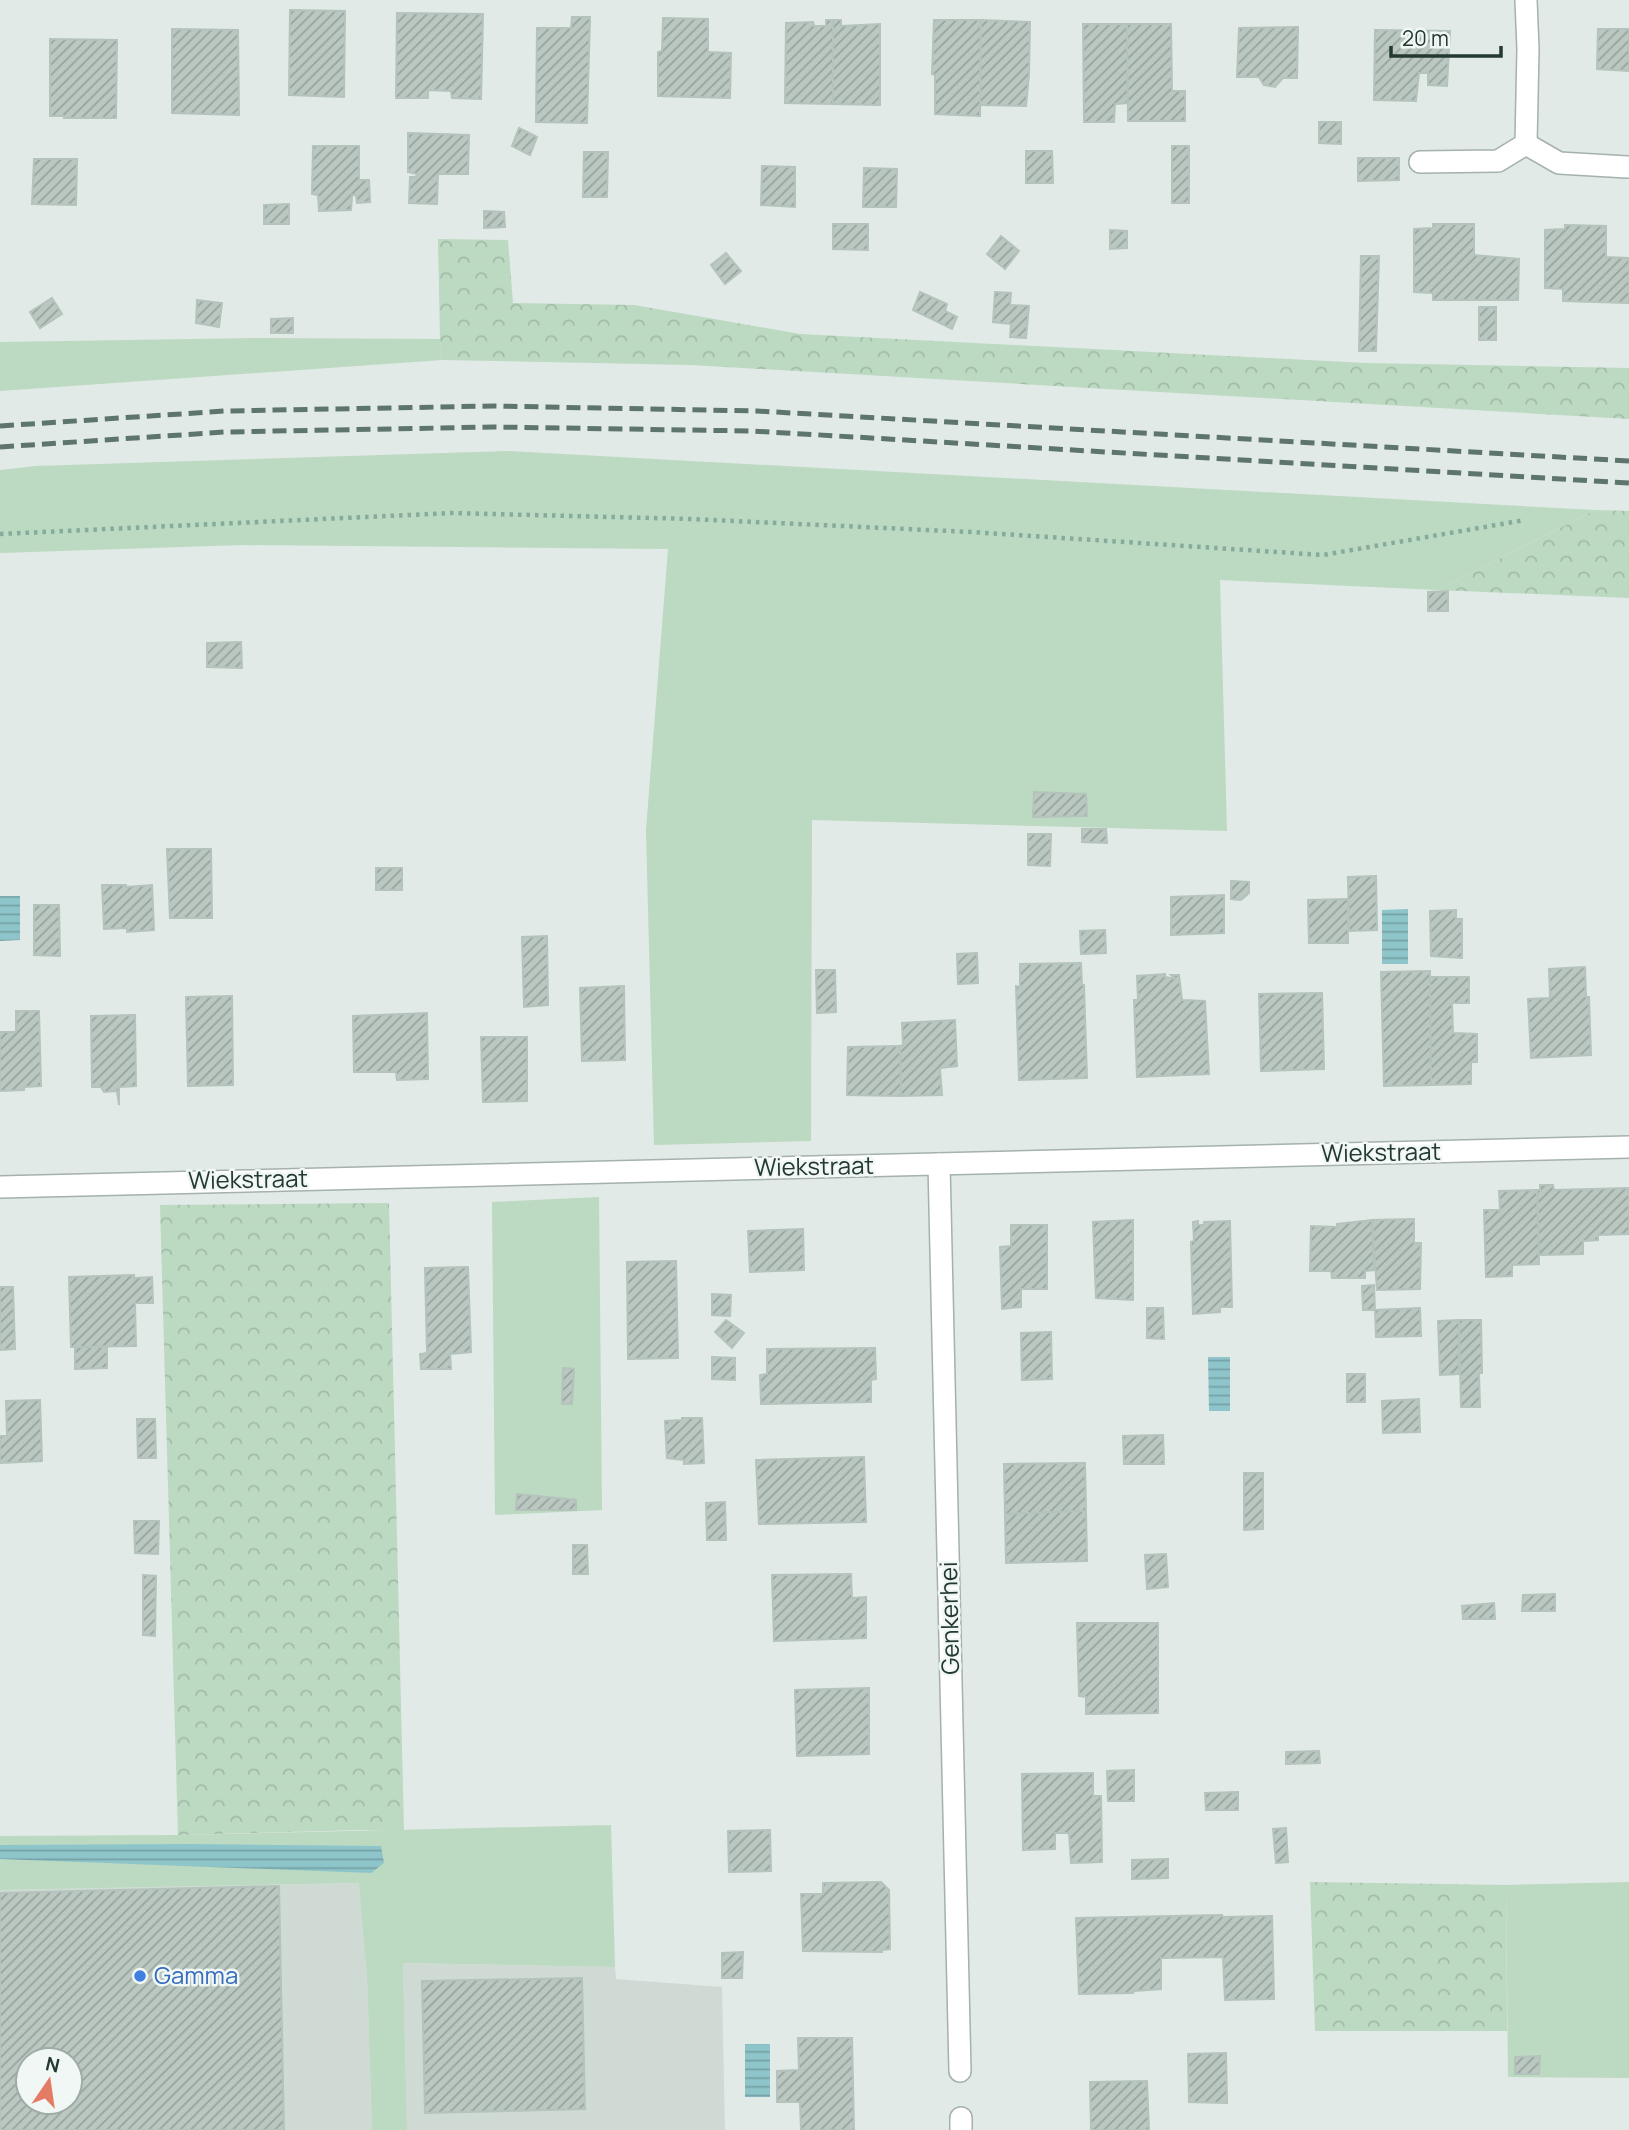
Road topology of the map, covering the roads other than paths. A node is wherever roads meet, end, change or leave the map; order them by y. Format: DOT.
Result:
graph roads {
  1 [pos="1526,0"];
  2 [pos="1526,144"];
  3 [pos="1420,162"];
  4 [pos="1627,167"];
  5 [pos="1629,1147"];
  6 [pos="939,1164"];
  7 [pos="0,1186"];
  8 [pos="960,2071"];
  1 -- 2 [label="street"];
  2 -- 3 [label="street"];
  2 -- 4 [label="street"];
  5 -- 6 [label="street, Wiekstraat"];
  6 -- 7 [label="street, Wiekstraat"];
  6 -- 8 [label="street, Genkerhei"];
}
